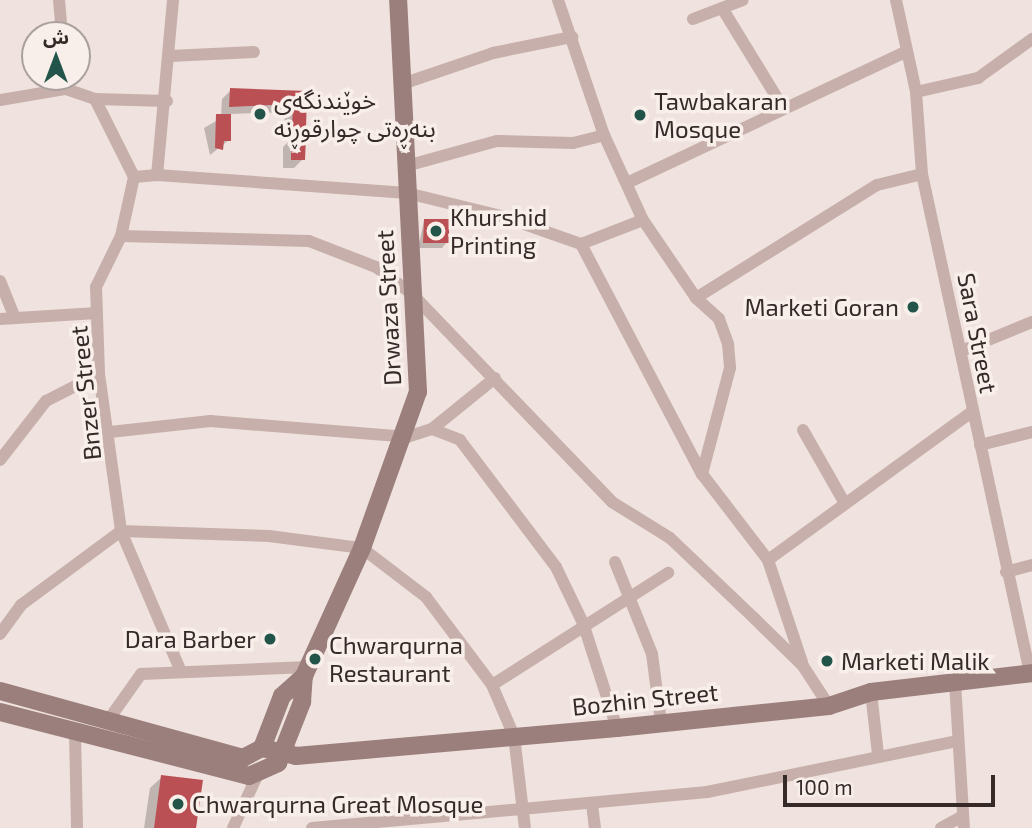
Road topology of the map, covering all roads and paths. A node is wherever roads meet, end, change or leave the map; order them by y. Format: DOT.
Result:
graph roads {
  1 [pos="59,0"];
  2 [pos="173,0"];
  3 [pos="398,0"];
  4 [pos="558,0"];
  5 [pos="743,0"];
  6 [pos="896,0"];
  7 [pos="722,8"];
  8 [pos="693,19"];
  9 [pos="61,21"];
  10 [pos="572,37"];
  11 [pos="1032,39"];
  12 [pos="254,52"];
  13 [pos="905,52"];
  14 [pos="170,55"];
  15 [pos="402,84"];
  16 [pos="35,91"];
  17 [pos="80,91"];
  18 [pos="916,92"];
  19 [pos="95,99"];
  20 [pos="0,100"];
  21 [pos="167,101"];
  22 [pos="782,106"];
  23 [pos="604,135"];
  24 [pos="406,166"];
  25 [pos="922,174"];
  26 [pos="157,175"];
  27 [pos="134,177"];
  28 [pos="627,183"];
  29 [pos="407,193"];
  30 [pos="643,220"];
  31 [pos="121,236"];
  32 [pos="581,244"];
  33 [pos="0,281"];
  34 [pos="412,294"];
  35 [pos="696,298"];
  36 [pos="97,313"];
  37 [pos="15,318"];
  38 [pos="0,319"];
  39 [pos="1032,322"];
  40 [pos="964,350"];
  41 [pos="99,374"];
  42 [pos="495,378"];
  43 [pos="972,412"];
  44 [pos="432,429"];
  45 [pos="803,430"];
  46 [pos="110,432"];
  47 [pos="1032,432"];
  48 [pos="407,436"];
  49 [pos="980,444"];
  50 [pos="0,460"];
  51 [pos="702,474"];
  52 [pos="843,500"];
  53 [pos="121,531"];
  54 [pos="362,548"];
  55 [pos="768,560"];
  56 [pos="615,562"];
  57 [pos="1032,565"];
  58 [pos="1006,572"];
  59 [pos="668,573"];
  60 [pos="629,595"];
  61 [pos="583,623"];
  62 [pos="0,634"];
  63 [pos="803,666"];
  64 [pos="181,672"];
  65 [pos="306,672"];
  66 [pos="1031,673"];
  67 [pos="955,682"];
  68 [pos="492,685"];
  69 [pos="0,691"];
  70 [pos="871,692"];
  71 [pos="829,706"];
  72 [pos="0,712"];
  73 [pos="107,722"];
  74 [pos="661,722"];
  75 [pos="617,728"];
  76 [pos="75,732"];
  77 [pos="514,736"];
  78 [pos="958,741"];
  79 [pos="262,748"];
  80 [pos="878,754"];
  81 [pos="282,755"];
  82 [pos="257,776"];
  83 [pos="592,804"];
  84 [pos="523,811"];
  85 [pos="964,822"];
  86 [pos="77,828"];
  87 [pos="233,828"];
  88 [pos="312,828"];
  89 [pos="525,828"];
  90 [pos="595,828"];
  91 [pos="941,828"];
  1 -- 9 [label="street"];
  2 -- 14 [label="street"];
  3 -- 15 [label="street, Drwaza Street"];
  4 -- 10 [label="street"];
  5 -- 7 [label="street"];
  6 -- 13 [label="street, Sara Street"];
  7 -- 8 [label="street"];
  7 -- 22 [label="street"];
  10 -- 15 [label="street"];
  10 -- 23 [label="street"];
  11 -- 18 [label="street"];
  12 -- 14 [label="street"];
  13 -- 18 [label="street, Sara Street"];
  13 -- 22 [label="street"];
  14 -- 21 [label="street"];
  15 -- 24 [label="street, Drwaza Street"];
  16 -- 20 [label="street"];
  17 -- 19 [label="street"];
  18 -- 25 [label="street, Sara Street"];
  19 -- 21 [label="street"];
  19 -- 27 [label="street"];
  21 -- 26 [label="street"];
  22 -- 28 [label="street"];
  23 -- 24 [label="street"];
  23 -- 28 [label="street"];
  24 -- 29 [label="street, Drwaza Street"];
  25 -- 35 [label="street"];
  25 -- 40 [label="street, Sara Street"];
  26 -- 27 [label="street"];
  26 -- 29 [label="street"];
  27 -- 31 [label="street, Bnzer Street"];
  28 -- 30 [label="street"];
  29 -- 32 [label="street"];
  29 -- 34 [label="street, Drwaza Street"];
  30 -- 32 [label="street"];
  30 -- 35 [label="street"];
  31 -- 34 [label="street"];
  31 -- 36 [label="street, Bnzer Street"];
  32 -- 51 [label="street"];
  33 -- 37 [label="street"];
  34 -- 42 [label="street"];
  34 -- 48 [label="street, Drwaza Street"];
  35 -- 51 [label="street"];
  36 -- 37 [label="street"];
  36 -- 41 [label="street, Bnzer Street"];
  37 -- 38 [label="street"];
  39 -- 40 [label="street"];
  40 -- 43 [label="street, Sara Street"];
  41 -- 46 [label="street, Bnzer Street"];
  41 -- 50 [label="street"];
  42 -- 44 [label="street"];
  42 -- 63 [label="street"];
  43 -- 49 [label="street, Sara Street"];
  43 -- 52 [label="street"];
  44 -- 48 [label="street"];
  44 -- 61 [label="street"];
  45 -- 52 [label="street"];
  46 -- 48 [label="street"];
  46 -- 53 [label="street, Bnzer Street"];
  47 -- 49 [label="street"];
  48 -- 54 [label="street, Drwaza Street"];
  49 -- 58 [label="street, Sara Street"];
  51 -- 55 [label="street"];
  52 -- 55 [label="street"];
  53 -- 54 [label="street"];
  53 -- 62 [label="street"];
  53 -- 64 [label="street, Bnzer Street"];
  54 -- 65 [label="street, Drwaza Street"];
  54 -- 68 [label="street"];
  55 -- 63 [label="street"];
  56 -- 60 [label="street"];
  57 -- 58 [label="street"];
  58 -- 66 [label="street, Sara Street"];
  59 -- 60 [label="street"];
  60 -- 61 [label="street"];
  60 -- 74 [label="street"];
  61 -- 68 [label="street"];
  61 -- 75 [label="street"];
  63 -- 71 [label="street"];
  64 -- 65 [label="street"];
  64 -- 73 [label="street"];
  65 -- 79 [label="street, Drwaza Street"];
  65 -- 81 [label="street, Drwaza Street"];
  66 -- 67 [label="street, Bozhin Street"];
  67 -- 70 [label="street, Bozhin Street"];
  67 -- 78 [label="street"];
  68 -- 77 [label="street"];
  69 -- 73 [label="street"];
  70 -- 71 [label="street, Bozhin Street"];
  70 -- 80 [label="street"];
  71 -- 74 [label="street, Bozhin Street"];
  72 -- 76 [label="street"];
  73 -- 79 [label="street"];
  74 -- 75 [label="street, Bozhin Street"];
  75 -- 77 [label="street, Bozhin Street"];
  76 -- 82 [label="street"];
  76 -- 86 [label="street"];
  77 -- 81 [label="street, Bozhin Street"];
  77 -- 84 [label="street"];
  78 -- 80 [label="street"];
  78 -- 85 [label="street"];
  79 -- 81 [label="street, Bozhin Street"];
  80 -- 83 [label="street"];
  81 -- 82 [label="street, Drwaza Street"];
  82 -- 87 [label="street"];
  83 -- 84 [label="street"];
  83 -- 90 [label="street"];
  84 -- 88 [label="street"];
  84 -- 89 [label="street"];
  85 -- 91 [label="street"];
}
